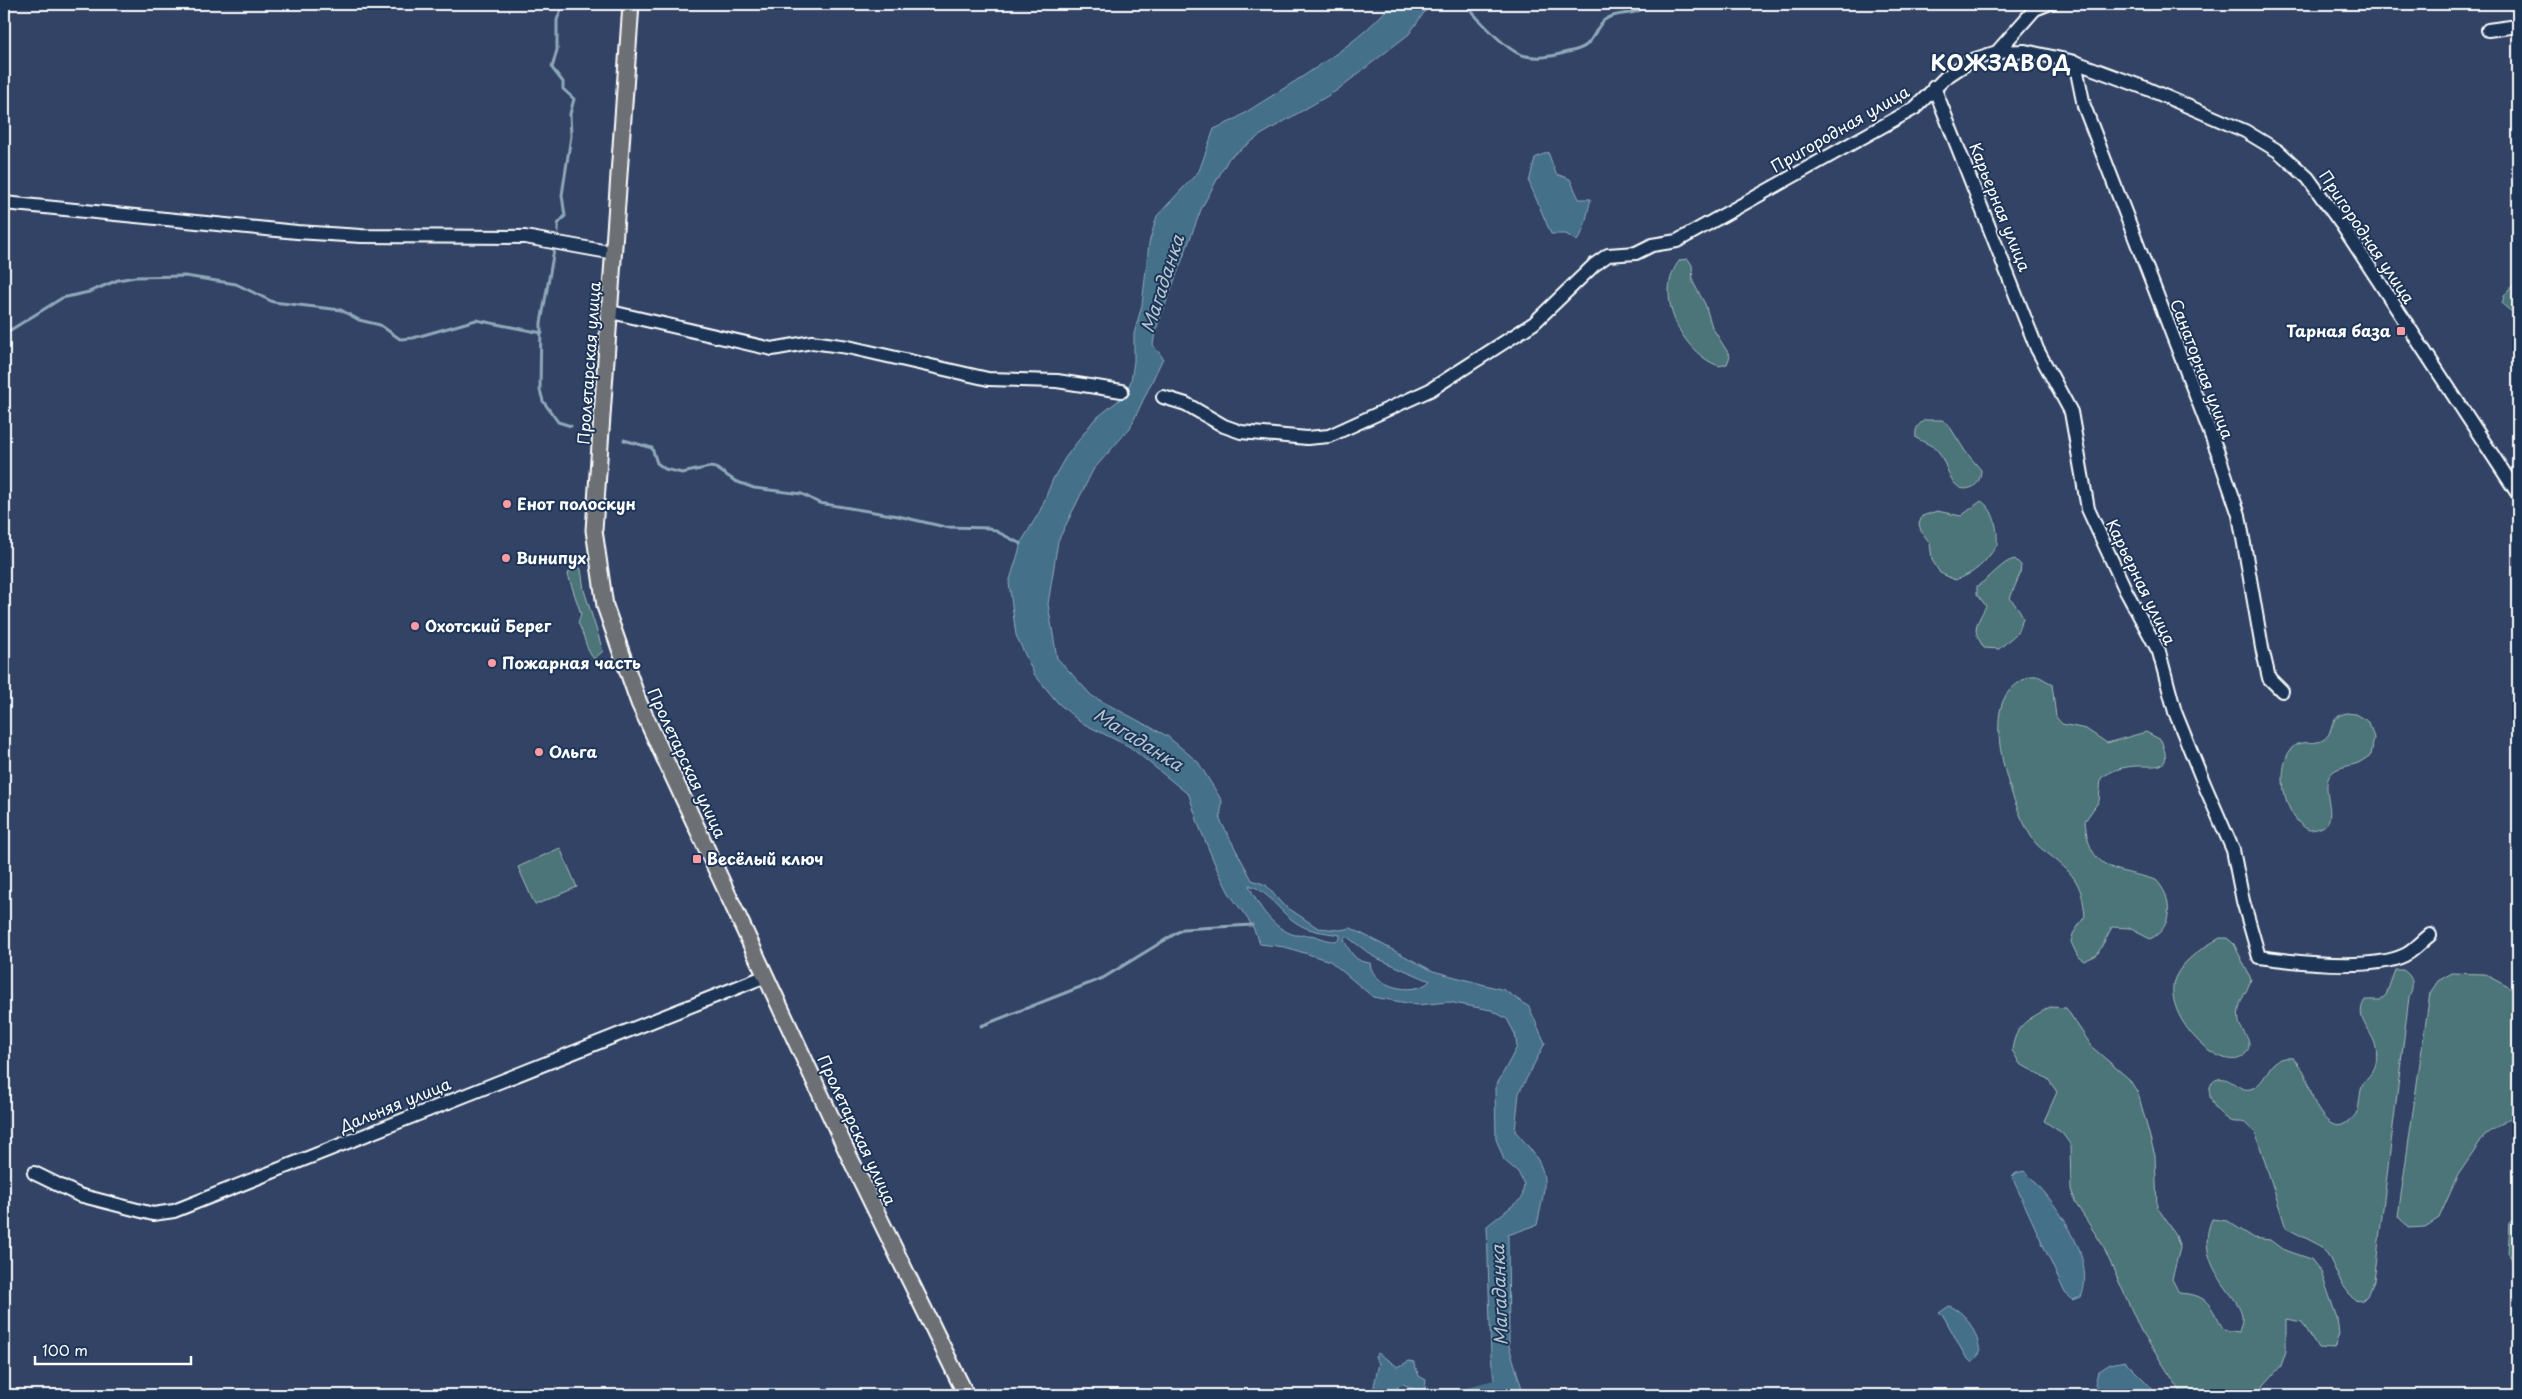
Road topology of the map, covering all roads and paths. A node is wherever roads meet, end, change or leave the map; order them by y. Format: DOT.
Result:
graph roads {
  1 [pos="631,4"];
  2 [pos="2048,4"];
  3 [pos="2518,26"];
  4 [pos="2488,30"];
  5 [pos="1996,52"];
  6 [pos="2076,62"];
  7 [pos="1934,87"];
  8 [pos="4,203"];
  9 [pos="614,253"];
  10 [pos="611,312"];
  11 [pos="1122,390"];
  12 [pos="1163,397"];
  13 [pos="2518,494"];
  14 [pos="2282,691"];
  15 [pos="2430,936"];
  16 [pos="766,976"];
  17 [pos="34,1173"];
  18 [pos="966,1395"];
  1 -- 9 [label="main road, Пролетарская улица"];
  2 -- 5 [label="street"];
  3 -- 4 [label="street"];
  5 -- 6 [label="street, Пригородная улица"];
  5 -- 7 [label="street, Пригородная улица"];
  6 -- 13 [label="street, Пригородная улица"];
  6 -- 14 [label="street, Санаторная улица"];
  7 -- 12 [label="street, Пригородная улица"];
  7 -- 15 [label="street, Карьерная улица"];
  8 -- 9 [label="street"];
  9 -- 10 [label="main road, Пролетарская улица"];
  10 -- 11 [label="street"];
  10 -- 16 [label="main road, Пролетарская улица"];
  16 -- 17 [label="street, Дальняя улица"];
  16 -- 18 [label="main road, Пролетарская улица"];
}
